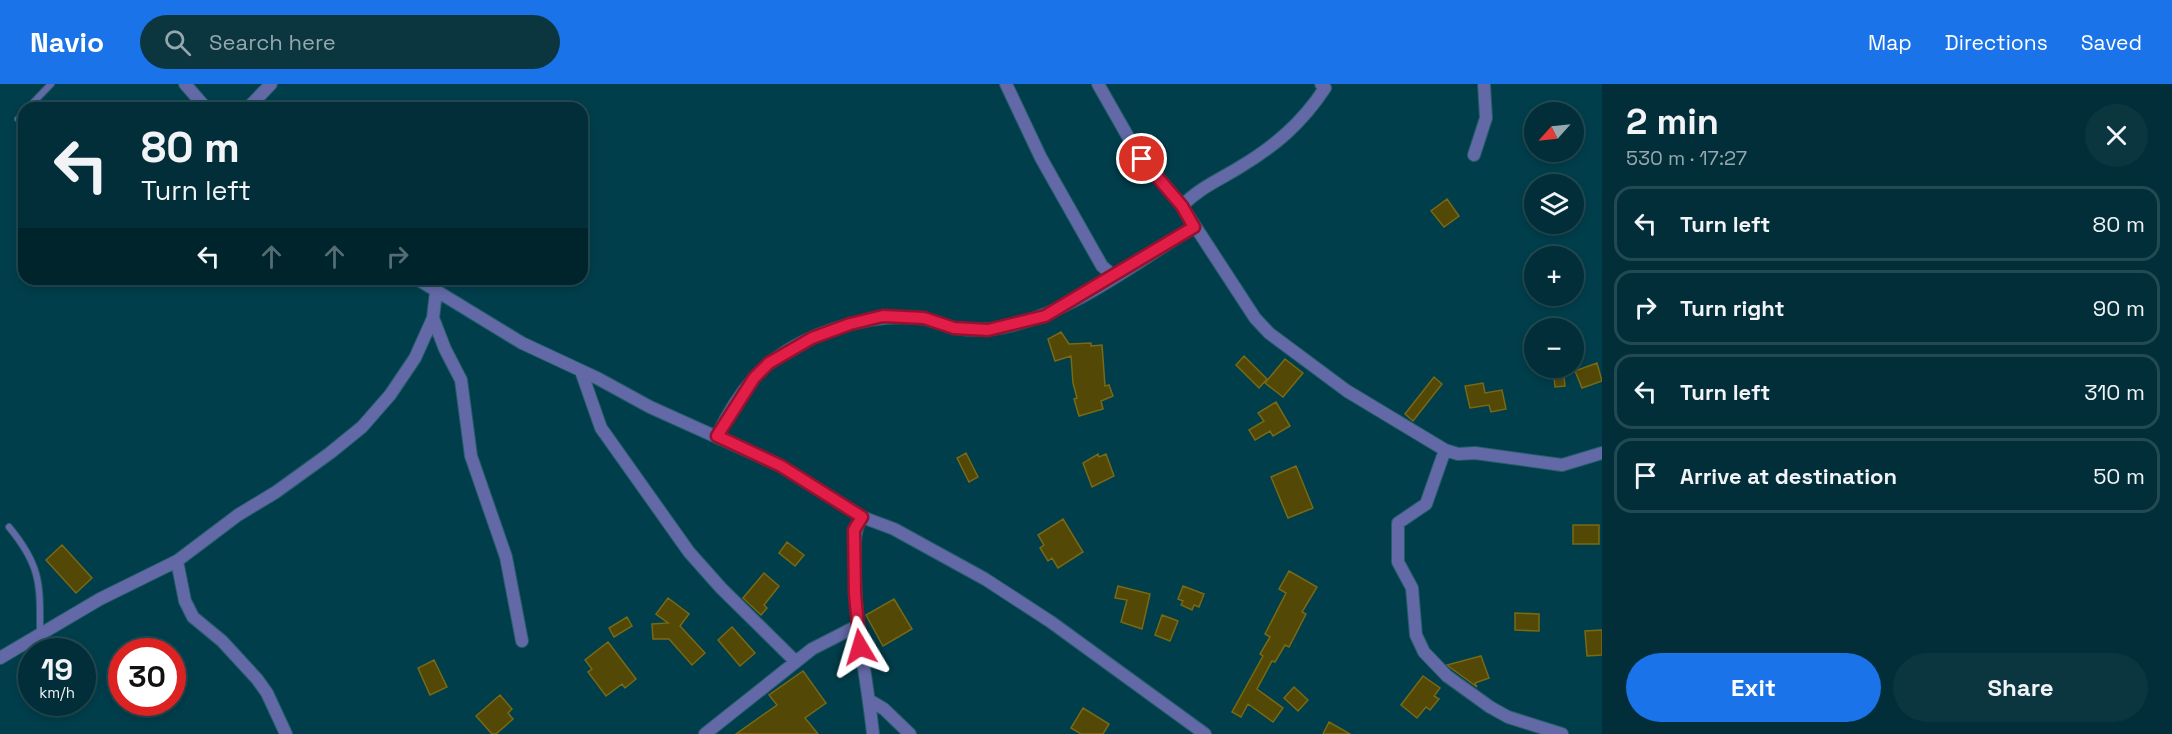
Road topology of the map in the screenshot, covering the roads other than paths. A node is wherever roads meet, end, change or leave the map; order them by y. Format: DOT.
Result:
graph roads {
  1 [pos="51,84"];
  2 [pos="185,84"];
  3 [pos="271,84"];
  4 [pos="1006,84"];
  5 [pos="1098,84"];
  6 [pos="1321,84"];
  7 [pos="1484,84"];
  8 [pos="34,102"];
  9 [pos="201,102"];
  10 [pos="254,102"];
  11 [pos="1474,155"];
  12 [pos="1182,206"];
  13 [pos="1194,227"];
  14 [pos="1117,274"];
  15 [pos="433,286"];
  16 [pos="433,318"];
  17 [pos="581,371"];
  18 [pos="717,436"];
  19 [pos="1445,450"];
  20 [pos="1602,453"];
  21 [pos="862,517"];
  22 [pos="9,527"];
  23 [pos="177,561"];
  24 [pos="856,626"];
  25 [pos="40,635"];
  26 [pos="522,640"];
  27 [pos="0,658"];
  28 [pos="795,661"];
  29 [pos="869,700"];
  30 [pos="286,734"];
  31 [pos="705,734"];
  32 [pos="873,734"];
  33 [pos="910,734"];
  34 [pos="1205,734"];
  35 [pos="1562,734"];
  1 -- 8 [label="lane"];
  2 -- 9 [label="street"];
  3 -- 10 [label="street"];
  4 -- 14 [label="street"];
  5 -- 12 [label="street"];
  6 -- 12 [label="street"];
  7 -- 11 [label="street"];
  12 -- 13 [label="street"];
  13 -- 14 [label="street"];
  13 -- 19 [label="street"];
  14 -- 18 [label="street"];
  15 -- 16 [label="street"];
  15 -- 17 [label="street"];
  16 -- 23 [label="street"];
  16 -- 26 [label="street"];
  17 -- 18 [label="street"];
  17 -- 28 [label="street"];
  18 -- 21 [label="street"];
  19 -- 20 [label="street"];
  19 -- 35 [label="street"];
  21 -- 24 [label="street"];
  21 -- 34 [label="street"];
  22 -- 25 [label="lane"];
  23 -- 25 [label="street"];
  23 -- 30 [label="street"];
  24 -- 28 [label="street"];
  24 -- 29 [label="street"];
  25 -- 27 [label="street"];
  28 -- 31 [label="street"];
  29 -- 32 [label="street"];
  29 -- 33 [label="street"];
}
